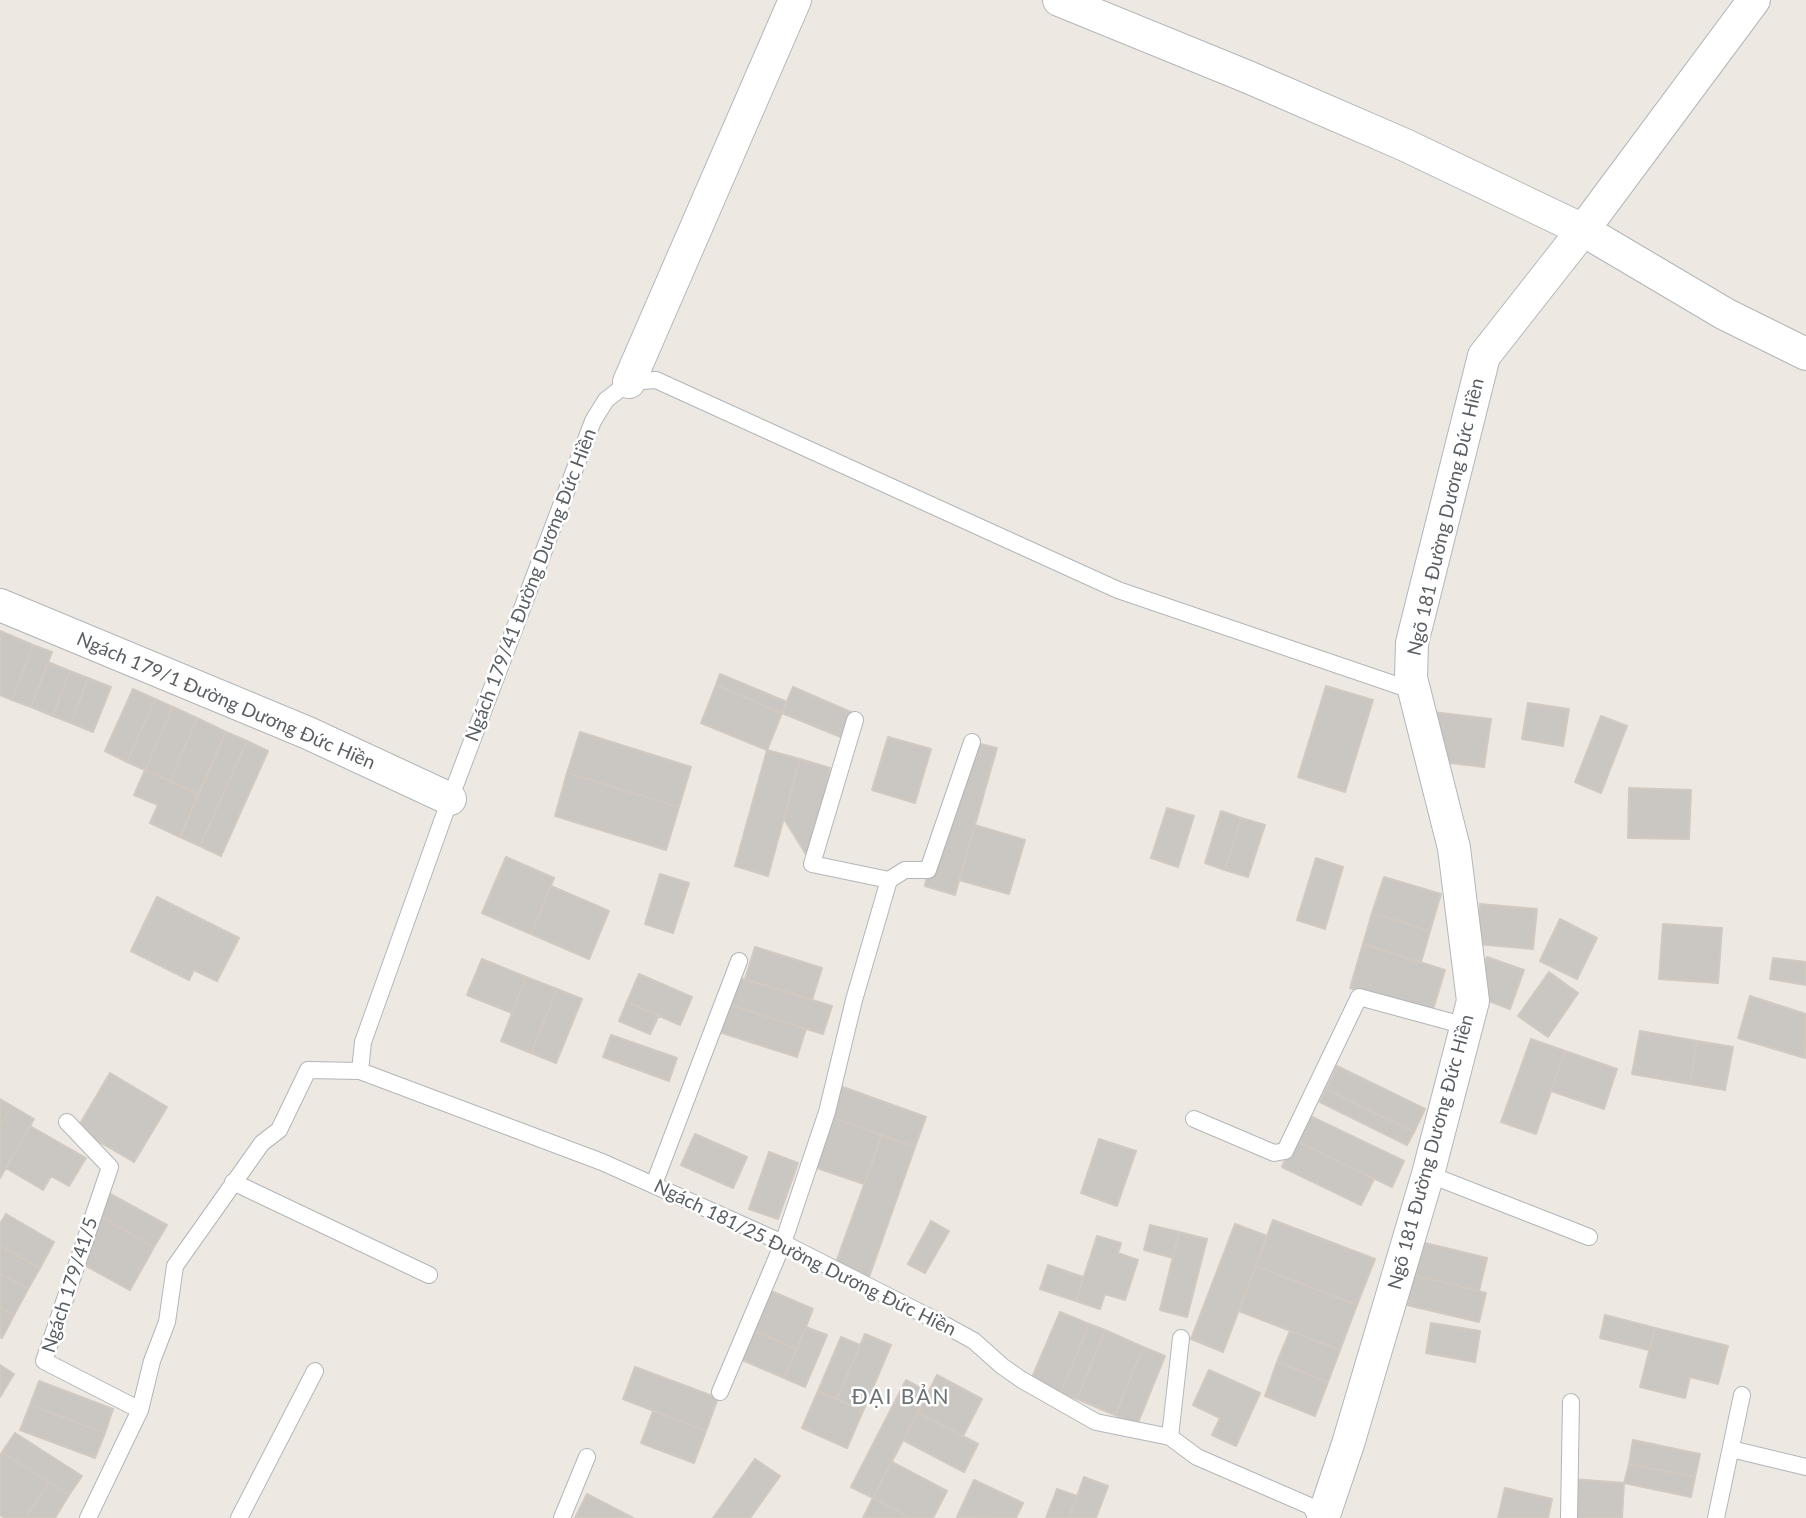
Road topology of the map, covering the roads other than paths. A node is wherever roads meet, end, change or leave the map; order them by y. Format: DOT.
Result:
graph roads {
  1 [pos="795,0"];
  2 [pos="1059,0"];
  3 [pos="1754,0"];
  4 [pos="1583,230"];
  5 [pos="1806,354"];
  6 [pos="629,383"];
  7 [pos="0,605"];
  8 [pos="1414,691"];
  9 [pos="855,720"];
  10 [pos="972,742"];
  11 [pos="450,799"];
  12 [pos="890,880"];
  13 [pos="739,961"];
  14 [pos="1466,1026"];
  15 [pos="360,1072"];
  16 [pos="1194,1119"];
  17 [pos="67,1122"];
  18 [pos="1428,1174"];
  19 [pos="233,1182"];
  20 [pos="654,1184"];
  21 [pos="1590,1237"];
  22 [pos="783,1243"];
  23 [pos="429,1275"];
  24 [pos="1181,1338"];
  25 [pos="315,1371"];
  26 [pos="720,1392"];
  27 [pos="1742,1395"];
  28 [pos="1571,1402"];
  29 [pos="140,1410"];
  30 [pos="1170,1437"];
  31 [pos="1731,1449"];
  32 [pos="587,1457"];
  33 [pos="1806,1467"];
  34 [pos="1317,1514"];
  35 [pos="88,1518"];
  36 [pos="239,1518"];
  37 [pos="562,1518"];
  38 [pos="1569,1518"];
  39 [pos="1716,1518"];
  1 -- 6 [label="street"];
  2 -- 4 [label="street"];
  3 -- 4 [label="street, Ngõ 181 Đường Dương Đức Hiền"];
  4 -- 5 [label="street"];
  4 -- 8 [label="street, Ngõ 181 Đường Dương Đức Hiền"];
  6 -- 8 [label="lane"];
  6 -- 11 [label="lane, Ngách 179/41 Đường Dương Đức Hiền"];
  7 -- 11 [label="street, Ngách 179/1 Đường Dương Đức Hiền"];
  8 -- 14 [label="street, Ngõ 181 Đường Dương Đức Hiền"];
  9 -- 12 [label="lane"];
  10 -- 12 [label="lane"];
  11 -- 15 [label="lane, Ngách 179/41 Đường Dương Đức Hiền"];
  12 -- 22 [label="lane"];
  13 -- 20 [label="lane"];
  14 -- 16 [label="lane"];
  14 -- 18 [label="street, Ngõ 181 Đường Dương Đức Hiền"];
  15 -- 19 [label="lane"];
  15 -- 20 [label="lane, Ngách 181/25 Đường Dương Đức Hiền"];
  17 -- 29 [label="lane, Ngách 179/41/5"];
  18 -- 21 [label="lane"];
  18 -- 34 [label="street, Ngõ 181 Đường Dương Đức Hiền"];
  19 -- 23 [label="lane"];
  19 -- 29 [label="lane"];
  20 -- 22 [label="lane, Ngách 181/25 Đường Dương Đức Hiền"];
  22 -- 26 [label="lane"];
  22 -- 30 [label="lane, Ngách 181/25 Đường Dương Đức Hiền"];
  24 -- 30 [label="lane"];
  25 -- 36 [label="lane"];
  27 -- 31 [label="lane"];
  28 -- 38 [label="lane"];
  29 -- 35 [label="lane"];
  30 -- 34 [label="lane, Ngách 181/25 Đường Dương Đức Hiền"];
  31 -- 33 [label="lane"];
  31 -- 39 [label="lane"];
  32 -- 37 [label="lane"];
}
